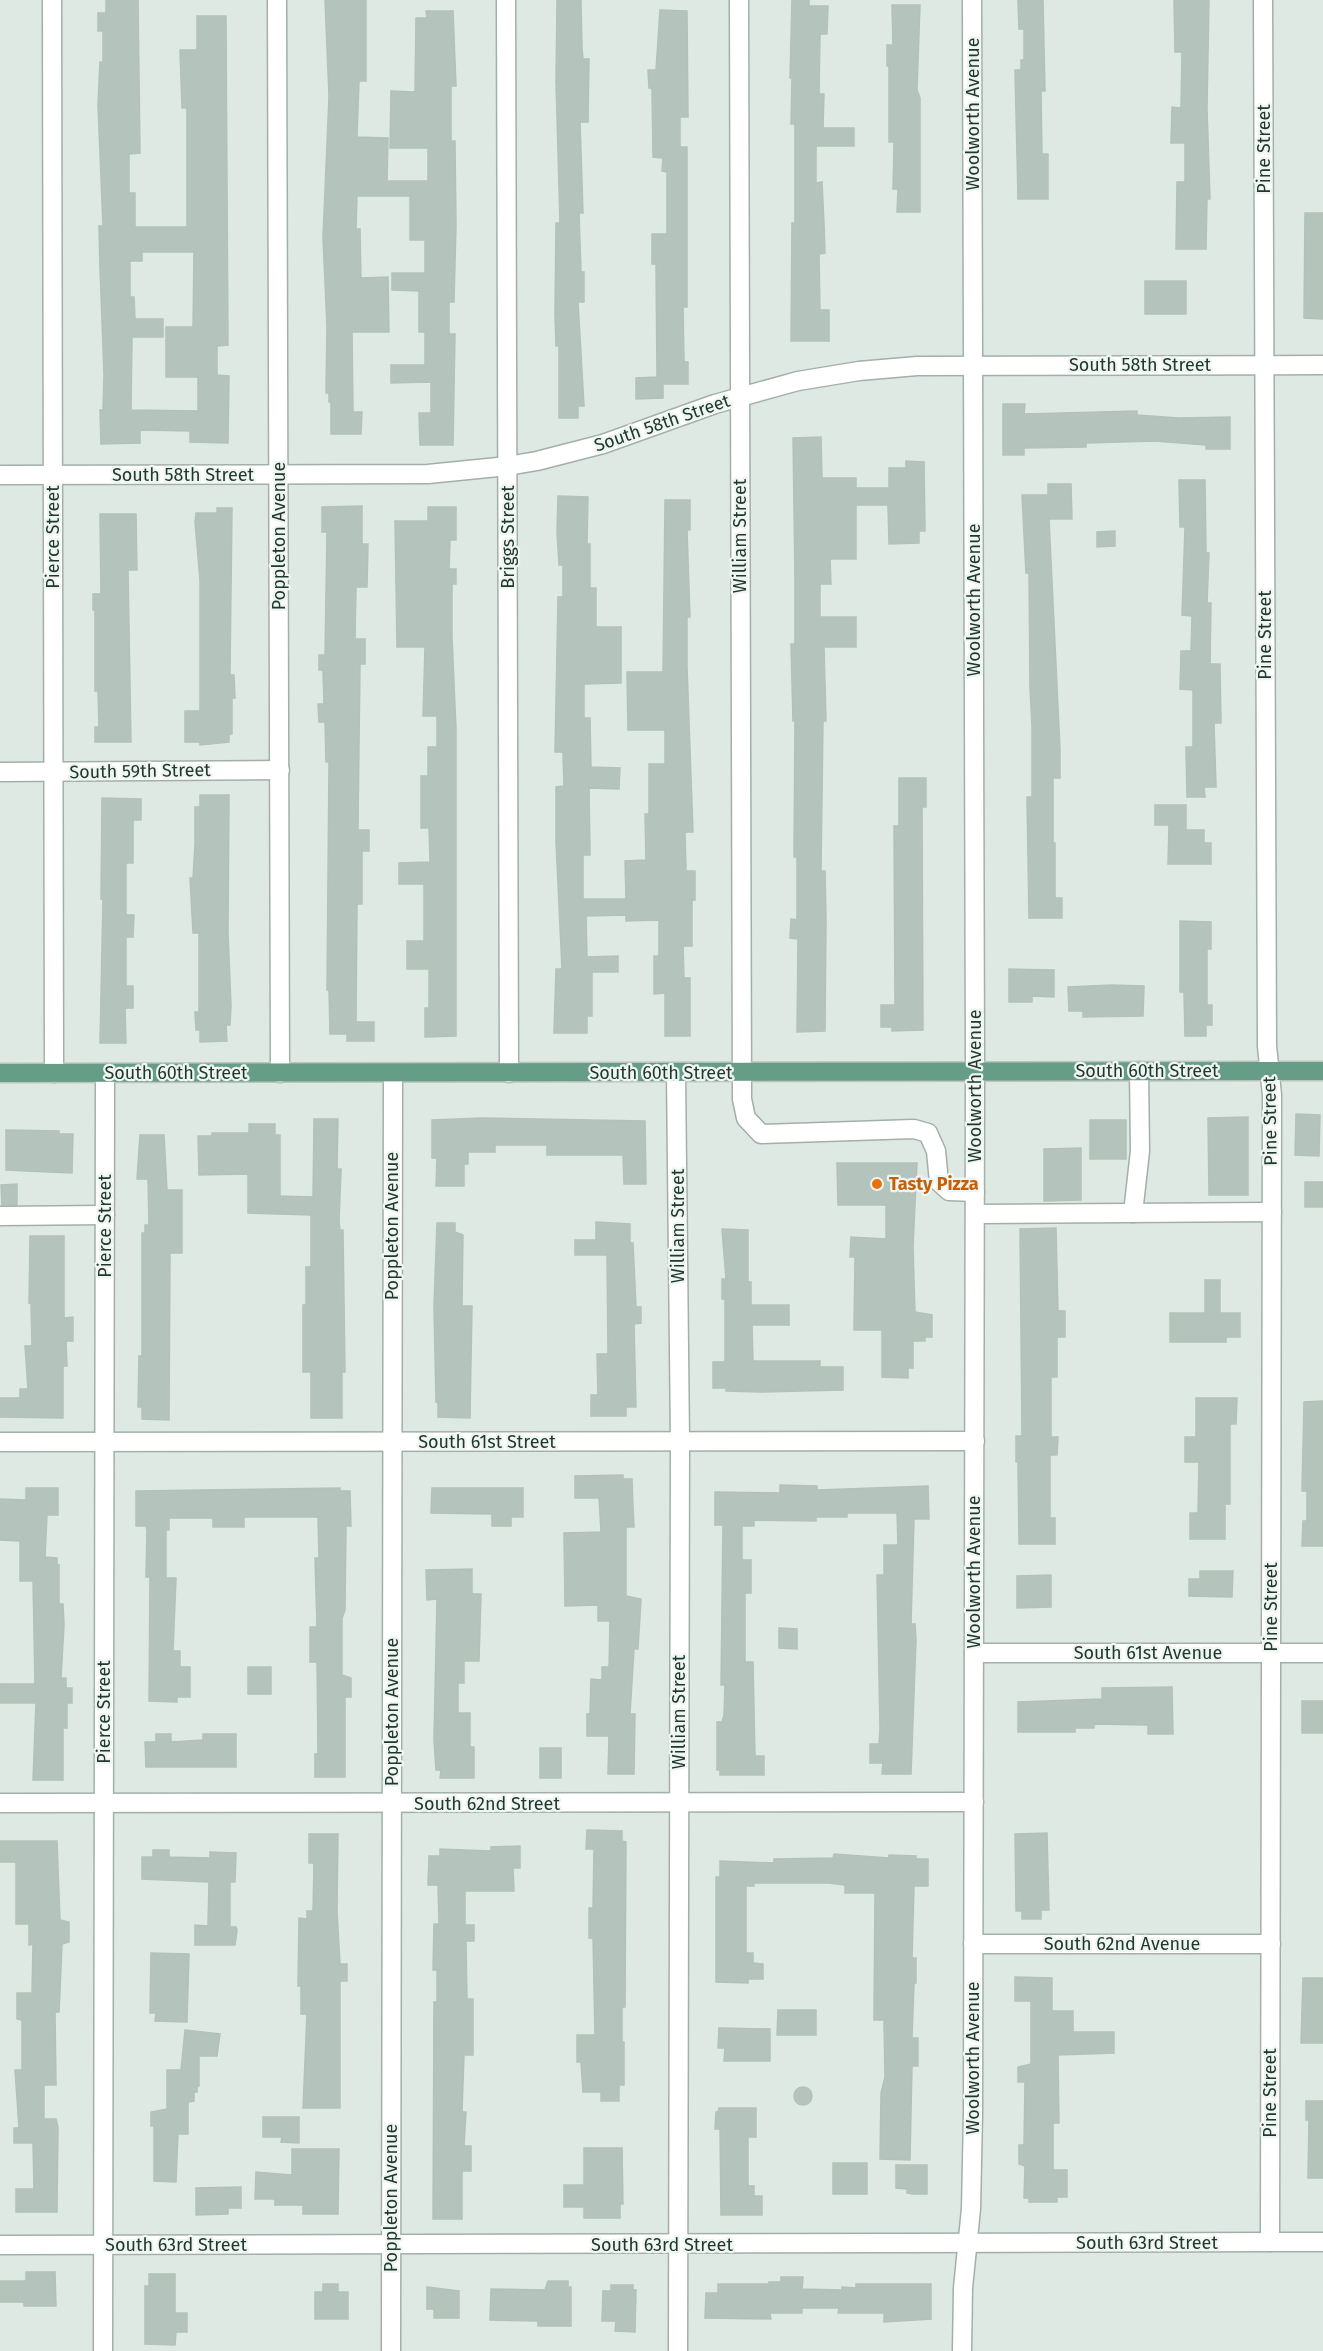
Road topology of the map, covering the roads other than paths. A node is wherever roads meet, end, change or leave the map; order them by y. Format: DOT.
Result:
graph roads {
  1 [pos="52,0"];
  2 [pos="277,0"];
  3 [pos="506,0"];
  4 [pos="739,0"];
  5 [pos="972,0"];
  6 [pos="1263,0"];
  7 [pos="1264,365"];
  8 [pos="1323,365"];
  9 [pos="974,366"];
  10 [pos="740,397"];
  11 [pos="508,466"];
  12 [pos="0,475"];
  13 [pos="54,475"];
  14 [pos="279,475"];
  15 [pos="280,770"];
  16 [pos="0,772"];
  17 [pos="53,772"];
  18 [pos="1138,1071"];
  19 [pos="1269,1071"];
  20 [pos="1323,1071"];
  21 [pos="975,1072"];
  22 [pos="0,1073"];
  23 [pos="54,1073"];
  24 [pos="105,1073"];
  25 [pos="280,1073"];
  26 [pos="393,1073"];
  27 [pos="510,1073"];
  28 [pos="676,1073"];
  29 [pos="741,1073"];
  30 [pos="975,1192"];
  31 [pos="1272,1212"];
  32 [pos="1133,1213"];
  33 [pos="975,1214"];
  34 [pos="105,1215"];
  35 [pos="0,1216"];
  36 [pos="975,1441"];
  37 [pos="0,1442"];
  38 [pos="105,1442"];
  39 [pos="392,1442"];
  40 [pos="680,1442"];
  41 [pos="974,1653"];
  42 [pos="1271,1653"];
  43 [pos="1323,1653"];
  44 [pos="974,1802"];
  45 [pos="0,1803"];
  46 [pos="104,1803"];
  47 [pos="679,1803"];
  48 [pos="392,1804"];
  49 [pos="973,1944"];
  50 [pos="1271,1944"];
  51 [pos="1270,2242"];
  52 [pos="1323,2242"];
  53 [pos="103,2244"];
  54 [pos="0,2245"];
  55 [pos="391,2245"];
  56 [pos="678,2245"];
  57 [pos="969,2245"];
  58 [pos="103,2351"];
  59 [pos="391,2351"];
  60 [pos="678,2351"];
  61 [pos="962,2351"];
  1 -- 13 [label="street, Pierce Street"];
  2 -- 14 [label="street, Poppleton Avenue"];
  3 -- 11 [label="street, Briggs Street"];
  4 -- 10 [label="street, William Street"];
  5 -- 9 [label="street, Woolworth Avenue"];
  6 -- 7 [label="street, Pine Street"];
  7 -- 8 [label="street, South 58th Street"];
  7 -- 9 [label="street, South 58th Street"];
  7 -- 19 [label="street, Pine Street"];
  9 -- 10 [label="street, South 58th Street"];
  9 -- 21 [label="street, Woolworth Avenue"];
  10 -- 11 [label="street, South 58th Street"];
  10 -- 29 [label="street, William Street"];
  11 -- 14 [label="street, South 58th Street"];
  11 -- 27 [label="street, Briggs Street"];
  12 -- 13 [label="street, South 58th Street"];
  13 -- 14 [label="street, South 58th Street"];
  13 -- 17 [label="street, Pierce Street"];
  14 -- 15 [label="street, Poppleton Avenue"];
  15 -- 17 [label="street, South 59th Street"];
  15 -- 25 [label="street, Poppleton Avenue"];
  16 -- 17 [label="street, South 59th Street"];
  17 -- 23 [label="street, Pierce Street"];
  18 -- 19 [label="main road, South 60th Street"];
  18 -- 21 [label="main road, South 60th Street"];
  18 -- 32 [label="street"];
  19 -- 20 [label="main road, South 60th Street"];
  19 -- 31 [label="street, Pine Street"];
  21 -- 29 [label="main road, South 60th Street"];
  21 -- 30 [label="street, Woolworth Avenue"];
  22 -- 23 [label="main road, South 60th Street"];
  23 -- 24 [label="main road, South 60th Street"];
  24 -- 25 [label="main road, South 60th Street"];
  24 -- 34 [label="street, Pierce Street"];
  25 -- 26 [label="main road, South 60th Street"];
  26 -- 27 [label="main road, South 60th Street"];
  26 -- 39 [label="street, Poppleton Avenue"];
  27 -- 28 [label="main road, South 60th Street"];
  28 -- 29 [label="main road, South 60th Street"];
  28 -- 40 [label="street, William Street"];
  29 -- 30 [label="street, William Street"];
  30 -- 33 [label="street, Woolworth Avenue"];
  31 -- 32 [label="street"];
  31 -- 42 [label="street, Pine Street"];
  32 -- 33 [label="street"];
  33 -- 36 [label="street, Woolworth Avenue"];
  34 -- 35 [label="street"];
  34 -- 38 [label="street, Pierce Street"];
  36 -- 40 [label="street, South 61st Street"];
  36 -- 41 [label="street, Woolworth Avenue"];
  37 -- 38 [label="street, South 61st Street"];
  38 -- 39 [label="street, South 61st Street"];
  38 -- 46 [label="street, Pierce Street"];
  39 -- 40 [label="street, South 61st Street"];
  39 -- 48 [label="street, Poppleton Avenue"];
  40 -- 47 [label="street, William Street"];
  41 -- 42 [label="street, South 61st Avenue"];
  41 -- 44 [label="street, Woolworth Avenue"];
  42 -- 43 [label="street, South 61st Avenue"];
  42 -- 50 [label="street, Pine Street"];
  44 -- 47 [label="street, South 62nd Street"];
  44 -- 49 [label="street, Woolworth Avenue"];
  45 -- 46 [label="street, South 62nd Street"];
  46 -- 48 [label="street, South 62nd Street"];
  46 -- 53 [label="street, Pierce Street"];
  47 -- 48 [label="street, South 62nd Street"];
  47 -- 56 [label="street, William Street"];
  48 -- 55 [label="street, Poppleton Avenue"];
  49 -- 50 [label="street, South 62nd Avenue"];
  49 -- 57 [label="street, Woolworth Avenue"];
  50 -- 51 [label="street, Pine Street"];
  51 -- 52 [label="street, South 63rd Street"];
  51 -- 57 [label="street, South 63rd Street"];
  53 -- 54 [label="street, South 63rd Street"];
  53 -- 55 [label="street, South 63rd Street"];
  53 -- 58 [label="street, Pierce Street"];
  55 -- 56 [label="street, South 63rd Street"];
  55 -- 59 [label="street, Poppleton Avenue"];
  56 -- 57 [label="street, South 63rd Street"];
  56 -- 60 [label="street, William Street"];
  57 -- 61 [label="street, Woolworth Avenue"];
}
